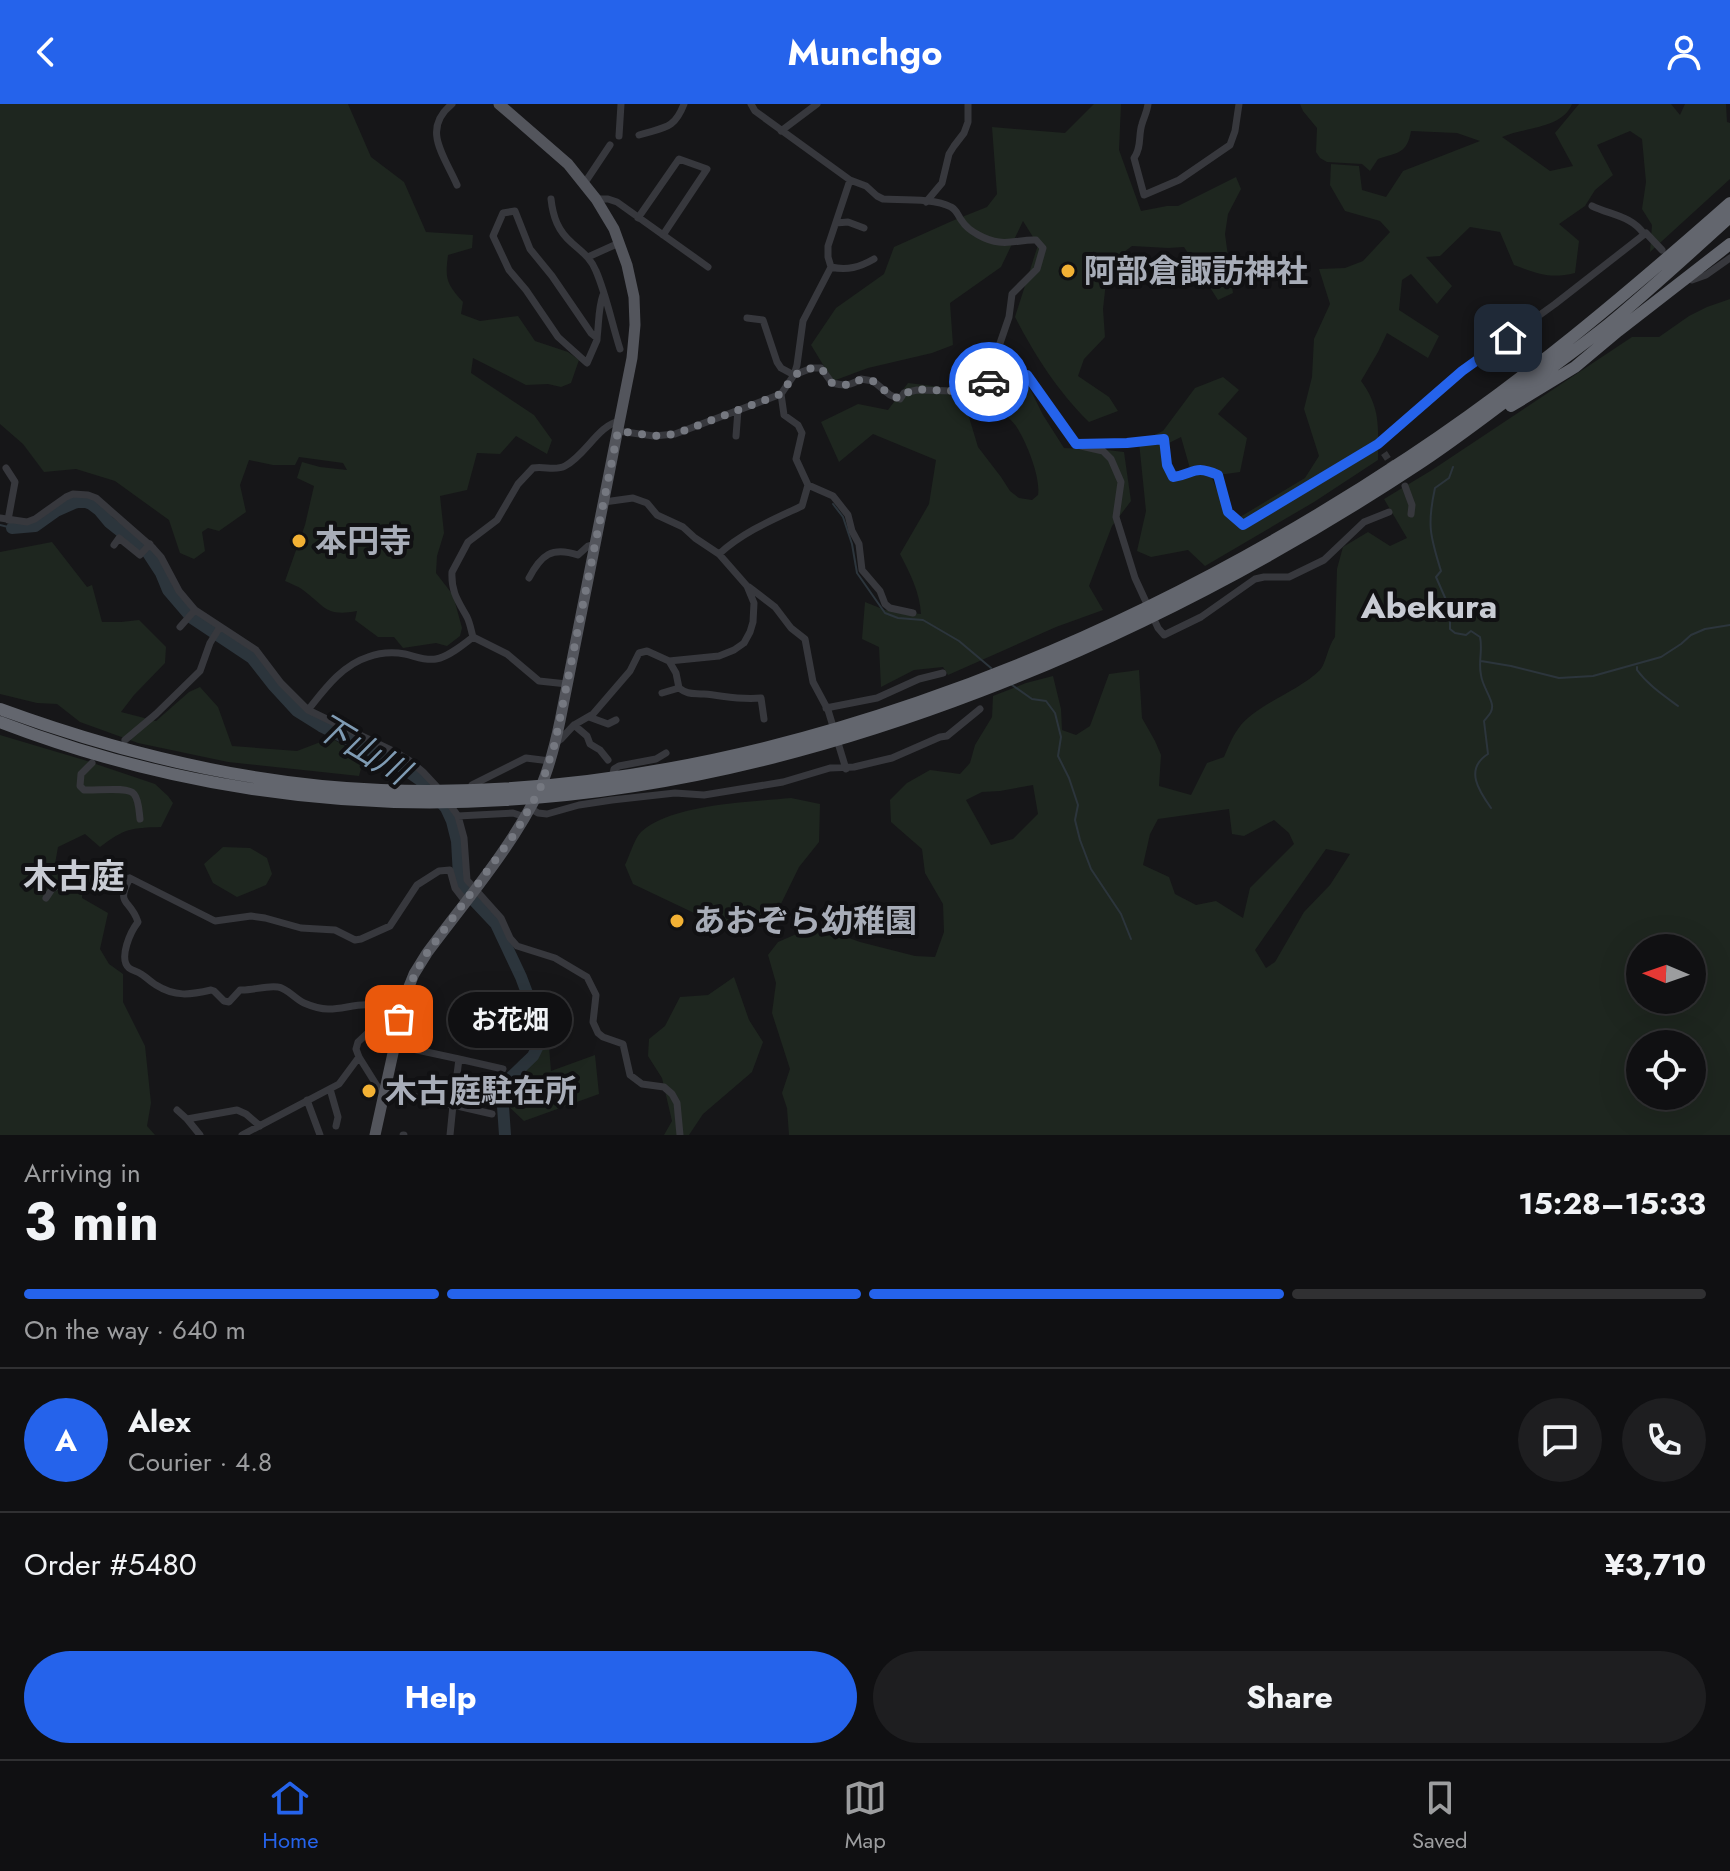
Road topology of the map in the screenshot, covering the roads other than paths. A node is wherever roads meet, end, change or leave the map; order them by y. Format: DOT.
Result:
graph roads {
  1 [pos="452,104"];
  2 [pos="621,104"];
  3 [pos="684,104"];
  4 [pos="751,104"];
  5 [pos="817,104"];
  6 [pos="968,104"];
  7 [pos="1148,104"];
  8 [pos="1239,104"];
  9 [pos="501,105"];
  10 [pos="781,131"];
  11 [pos="639,135"];
  12 [pos="619,136"];
  13 [pos="610,145"];
  14 [pos="850,180"];
  15 [pos="584,184"];
  16 [pos="457,185"];
  17 [pos="551,199"];
  18 [pos="596,199"];
  19 [pos="926,202"];
  20 [pos="1730,203"];
  21 [pos="1592,206"];
  22 [pos="1730,217"];
  23 [pos="638,218"];
  24 [pos="836,223"];
  25 [pos="864,228"];
  26 [pos="1644,234"];
  27 [pos="663,235"];
  28 [pos="619,243"];
  29 [pos="1730,244"];
  30 [pos="1662,250"];
  31 [pos="588,257"];
  32 [pos="1730,258"];
  33 [pos="874,259"];
  34 [pos="708,267"];
  35 [pos="831,267"];
  36 [pos="1692,280"];
  37 [pos="603,295"];
  38 [pos="747,318"];
  39 [pos="597,338"];
  40 [pos="620,349"];
  41 [pos="794,375"];
  42 [pos="999,375"];
  43 [pos="781,394"];
  44 [pos="738,410"];
  45 [pos="619,426"];
  46 [pos="736,436"];
  47 [pos="1459,436"];
  48 [pos="1076,444"];
  49 [pos="1378,444"];
  50 [pos="1384,453"];
  51 [pos="6,468"];
  52 [pos="808,485"];
  53 [pos="1405,486"];
  54 [pos="604,502"];
  55 [pos="1389,512"];
  56 [pos="1411,514"];
  57 [pos="4,519"];
  58 [pos="595,544"];
  59 [pos="114,545"];
  60 [pos="147,548"];
  61 [pos="719,554"];
  62 [pos="529,578"];
  63 [pos="747,586"];
  64 [pos="194,611"];
  65 [pos="913,613"];
  66 [pos="180,627"];
  67 [pos="219,628"];
  68 [pos="473,637"];
  69 [pos="669,661"];
  70 [pos="943,673"];
  71 [pos="567,684"];
  72 [pos="679,688"];
  73 [pos="662,693"];
  74 [pos="0,709"];
  75 [pos="827,709"];
  76 [pos="980,709"];
  77 [pos="308,710"];
  78 [pos="589,717"];
  79 [pos="764,719"];
  80 [pos="616,720"];
  81 [pos="0,722"];
  82 [pos="574,725"];
  83 [pos="125,740"];
  84 [pos="555,743"];
  85 [pos="666,753"];
  86 [pos="608,760"];
  87 [pos="550,761"];
  88 [pos="92,763"];
  89 [pos="845,766"];
  90 [pos="660,776"];
  91 [pos="383,796"];
  92 [pos="445,799"];
  93 [pos="612,800"];
  94 [pos="527,813"];
  95 [pos="458,816"];
  96 [pos="140,819"];
  97 [pos="130,878"];
  98 [pos="469,896"];
  99 [pos="46,898"];
  100 [pos="386,1016"];
  101 [pos="399,1019"];
  102 [pos="394,1045"];
  103 [pos="359,1057"];
  104 [pos="459,1059"];
  105 [pos="503,1069"];
  106 [pos="330,1089"];
  107 [pos="384,1091"];
  108 [pos="307,1100"];
  109 [pos="453,1105"];
  110 [pos="177,1110"];
  111 [pos="492,1114"];
  112 [pos="187,1119"];
  113 [pos="260,1126"];
  114 [pos="336,1126"];
  115 [pos="200,1135"];
  116 [pos="242,1135"];
  117 [pos="320,1135"];
  118 [pos="375,1135"];
  119 [pos="450,1135"];
  120 [pos="680,1135"];
  1 -- 16 [label="street"];
  2 -- 12 [label="street"];
  3 -- 11 [label="street"];
  4 -- 10 [label="street"];
  5 -- 10 [label="street"];
  6 -- 19 [label="street"];
  7 -- 8 [label="street"];
  9 -- 15 [label="main road"];
  10 -- 14 [label="street"];
  13 -- 15 [label="street"];
  14 -- 19 [label="street"];
  14 -- 24 [label="street"];
  15 -- 18 [label="main road"];
  17 -- 31 [label="street"];
  18 -- 23 [label="street"];
  18 -- 28 [label="main road"];
  19 -- 42 [label="street"];
  20 -- 90 [label="highway"];
  21 -- 26 [label="street"];
  22 -- 47 [label="highway"];
  23 -- 27 [label="street"];
  23 -- 27 [label="street"];
  24 -- 25 [label="street"];
  24 -- 35 [label="street"];
  26 -- 30 [label="street"];
  26 -- 49 [label="street"];
  27 -- 34 [label="street"];
  28 -- 31 [label="street"];
  28 -- 45 [label="main road"];
  29 -- 47 [label="highway"];
  31 -- 37 [label="street"];
  32 -- 36 [label="street"];
  33 -- 35 [label="street"];
  35 -- 41 [label="street"];
  37 -- 39 [label="street"];
  37 -- 40 [label="street"];
  38 -- 41 [label="street"];
  39 -- 39 [label="street"];
  41 -- 42 [label="street"];
  41 -- 43 [label="street"];
  42 -- 48 [label="street"];
  43 -- 44 [label="street"];
  43 -- 52 [label="street"];
  44 -- 45 [label="street"];
  44 -- 46 [label="street"];
  45 -- 54 [label="main road"];
  45 -- 68 [label="street"];
  47 -- 90 [label="highway"];
  48 -- 49 [label="street"];
  48 -- 55 [label="street"];
  49 -- 50 [label="street"];
  51 -- 57 [label="street"];
  52 -- 61 [label="street"];
  52 -- 65 [label="street"];
  53 -- 56 [label="street"];
  54 -- 58 [label="main road"];
  54 -- 61 [label="street"];
  57 -- 60 [label="street"];
  58 -- 62 [label="street"];
  58 -- 71 [label="main road"];
  59 -- 60 [label="street"];
  60 -- 64 [label="street"];
  61 -- 63 [label="street"];
  63 -- 69 [label="street"];
  63 -- 75 [label="street"];
  64 -- 66 [label="street"];
  64 -- 67 [label="street"];
  67 -- 77 [label="street"];
  67 -- 83 [label="street"];
  68 -- 71 [label="street"];
  68 -- 77 [label="street"];
  69 -- 72 [label="street"];
  69 -- 78 [label="street"];
  70 -- 75 [label="street"];
  71 -- 84 [label="main road"];
  72 -- 73 [label="street"];
  72 -- 79 [label="street"];
  74 -- 91 [label="highway"];
  75 -- 89 [label="street"];
  76 -- 89 [label="street"];
  77 -- 92 [label="street"];
  78 -- 80 [label="street"];
  78 -- 82 [label="street"];
  81 -- 91 [label="highway"];
  82 -- 84 [label="street"];
  82 -- 86 [label="street"];
  84 -- 87 [label="main road"];
  85 -- 93 [label="street"];
  87 -- 92 [label="street"];
  87 -- 94 [label="main road"];
  88 -- 96 [label="street"];
  89 -- 93 [label="street"];
  90 -- 91 [label="highway"];
  92 -- 95 [label="street"];
  93 -- 94 [label="street"];
  94 -- 95 [label="street"];
  94 -- 98 [label="main road"];
  95 -- 98 [label="street"];
  97 -- 98 [label="street"];
  97 -- 99 [label="street"];
  97 -- 100 [label="street"];
  98 -- 101 [label="main road"];
  98 -- 120 [label="street"];
  100 -- 101 [label="street"];
  100 -- 103 [label="street"];
  101 -- 102 [label="main road"];
  102 -- 104 [label="street"];
  102 -- 107 [label="main road"];
  103 -- 106 [label="street"];
  103 -- 107 [label="street"];
  104 -- 105 [label="street"];
  104 -- 109 [label="street"];
  106 -- 108 [label="street"];
  106 -- 114 [label="street"];
  107 -- 109 [label="street"];
  107 -- 118 [label="main road"];
  108 -- 113 [label="street"];
  108 -- 117 [label="street"];
  109 -- 111 [label="street"];
  109 -- 119 [label="street"];
  110 -- 112 [label="street"];
  112 -- 113 [label="street"];
  112 -- 115 [label="street"];
  113 -- 116 [label="street"];
}
